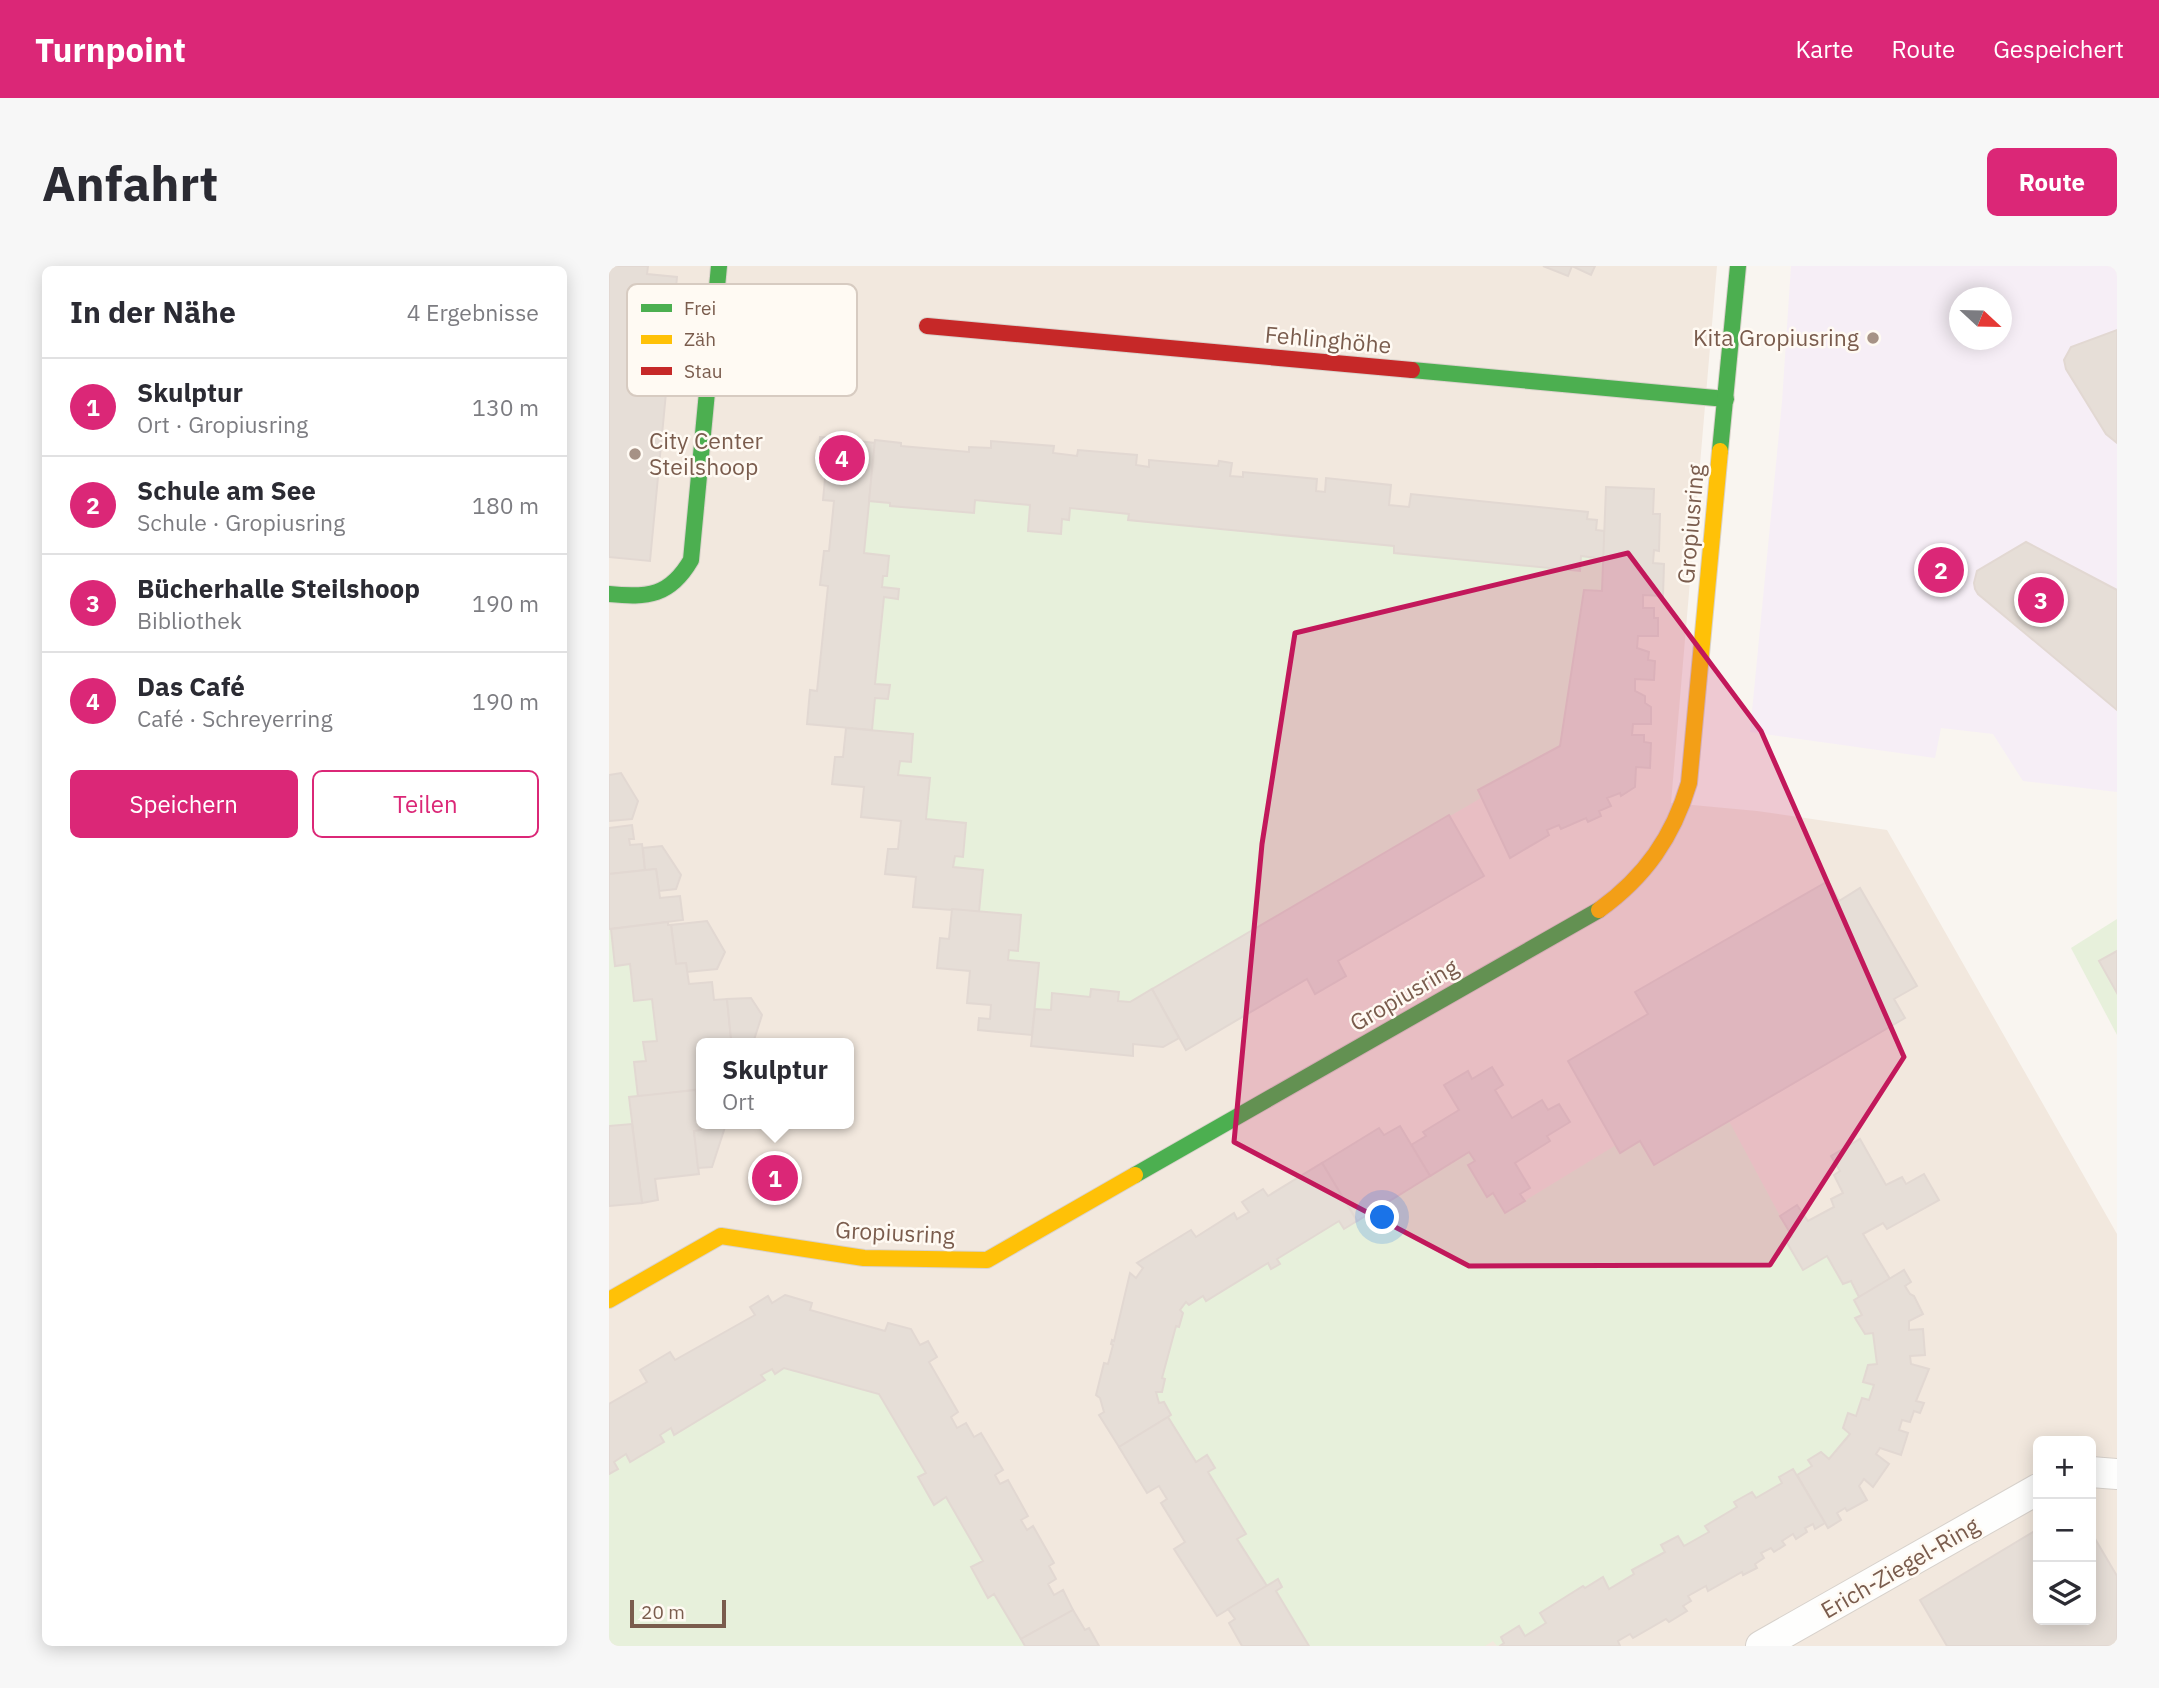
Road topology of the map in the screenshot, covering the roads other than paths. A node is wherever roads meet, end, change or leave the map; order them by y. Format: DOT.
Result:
graph roads {
  1 [pos="719,266"];
  2 [pos="1738,266"];
  3 [pos="717,284"];
  4 [pos="927,326"];
  5 [pos="707,396"];
  6 [pos="1726,399"];
  7 [pos="609,594"];
  8 [pos="609,1300"];
  9 [pos="2096,1472"];
  10 [pos="2117,1474"];
  11 [pos="2033,1492"];
  12 [pos="1761,1646"];
  1 -- 3 [label="street"];
  2 -- 6 [label="street, Gropiusring"];
  4 -- 6 [label="street, Fehlinghöhe"];
  5 -- 7 [label="street"];
  6 -- 8 [label="street, Gropiusring"];
  9 -- 10 [label="street"];
  11 -- 12 [label="street, Erich-Ziegel-Ring"];
}
